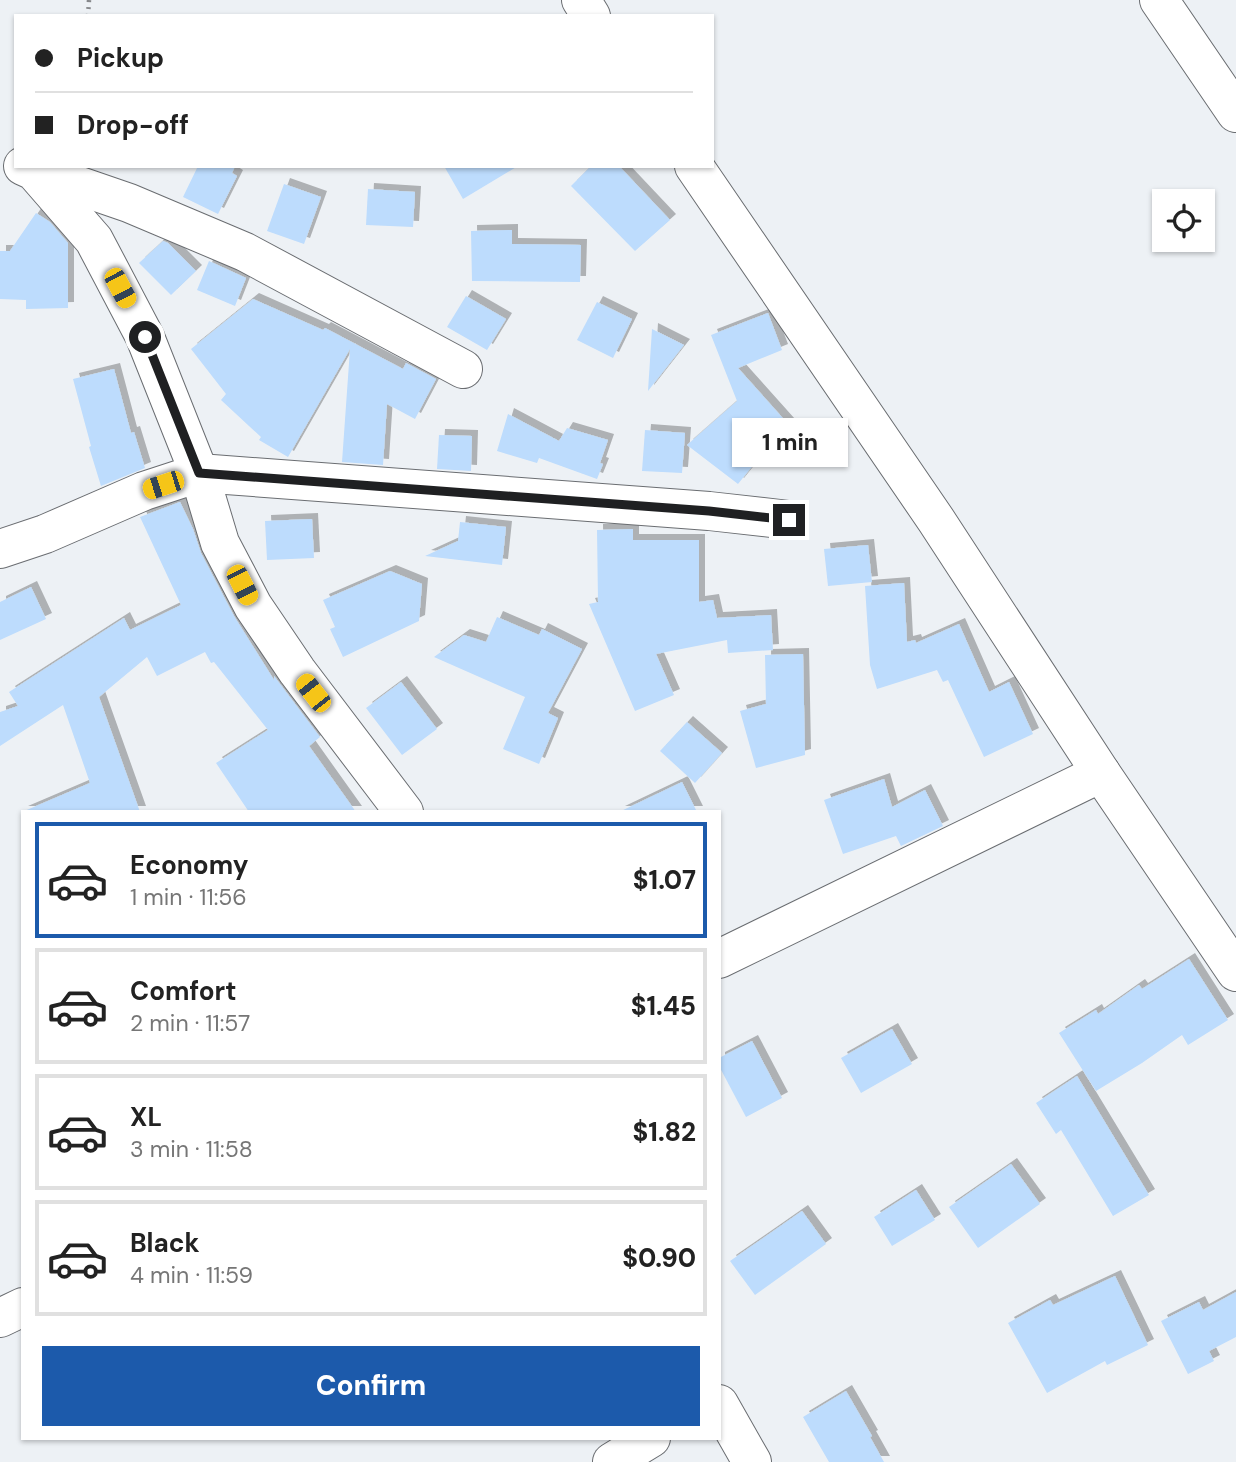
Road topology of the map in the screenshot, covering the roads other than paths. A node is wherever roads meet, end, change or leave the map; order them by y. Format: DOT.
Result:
graph roads {
  1 [pos="1159,0"];
  2 [pos="1236,113"];
  3 [pos="22,168"];
  4 [pos="29,168"];
  5 [pos="695,168"];
  6 [pos="463,369"];
  7 [pos="199,473"];
  8 [pos="789,520"];
  9 [pos="0,549"];
  10 [pos="1101,773"];
  11 [pos="402,810"];
  12 [pos="721,958"];
  13 [pos="1236,972"];
  14 [pos="21,1308"];
  15 [pos="0,1318"];
  16 [pos="721,1408"];
  17 [pos="648,1440"];
  18 [pos="612,1462"];
  19 [pos="752,1462"];
  1 -- 2 [label="street"];
  3 -- 7 [label="street"];
  4 -- 6 [label="street"];
  5 -- 10 [label="street"];
  7 -- 8 [label="street"];
  7 -- 9 [label="street"];
  7 -- 11 [label="street"];
  10 -- 12 [label="street"];
  10 -- 13 [label="street"];
  14 -- 15 [label="street"];
  16 -- 19 [label="street"];
  17 -- 18 [label="street"];
}
